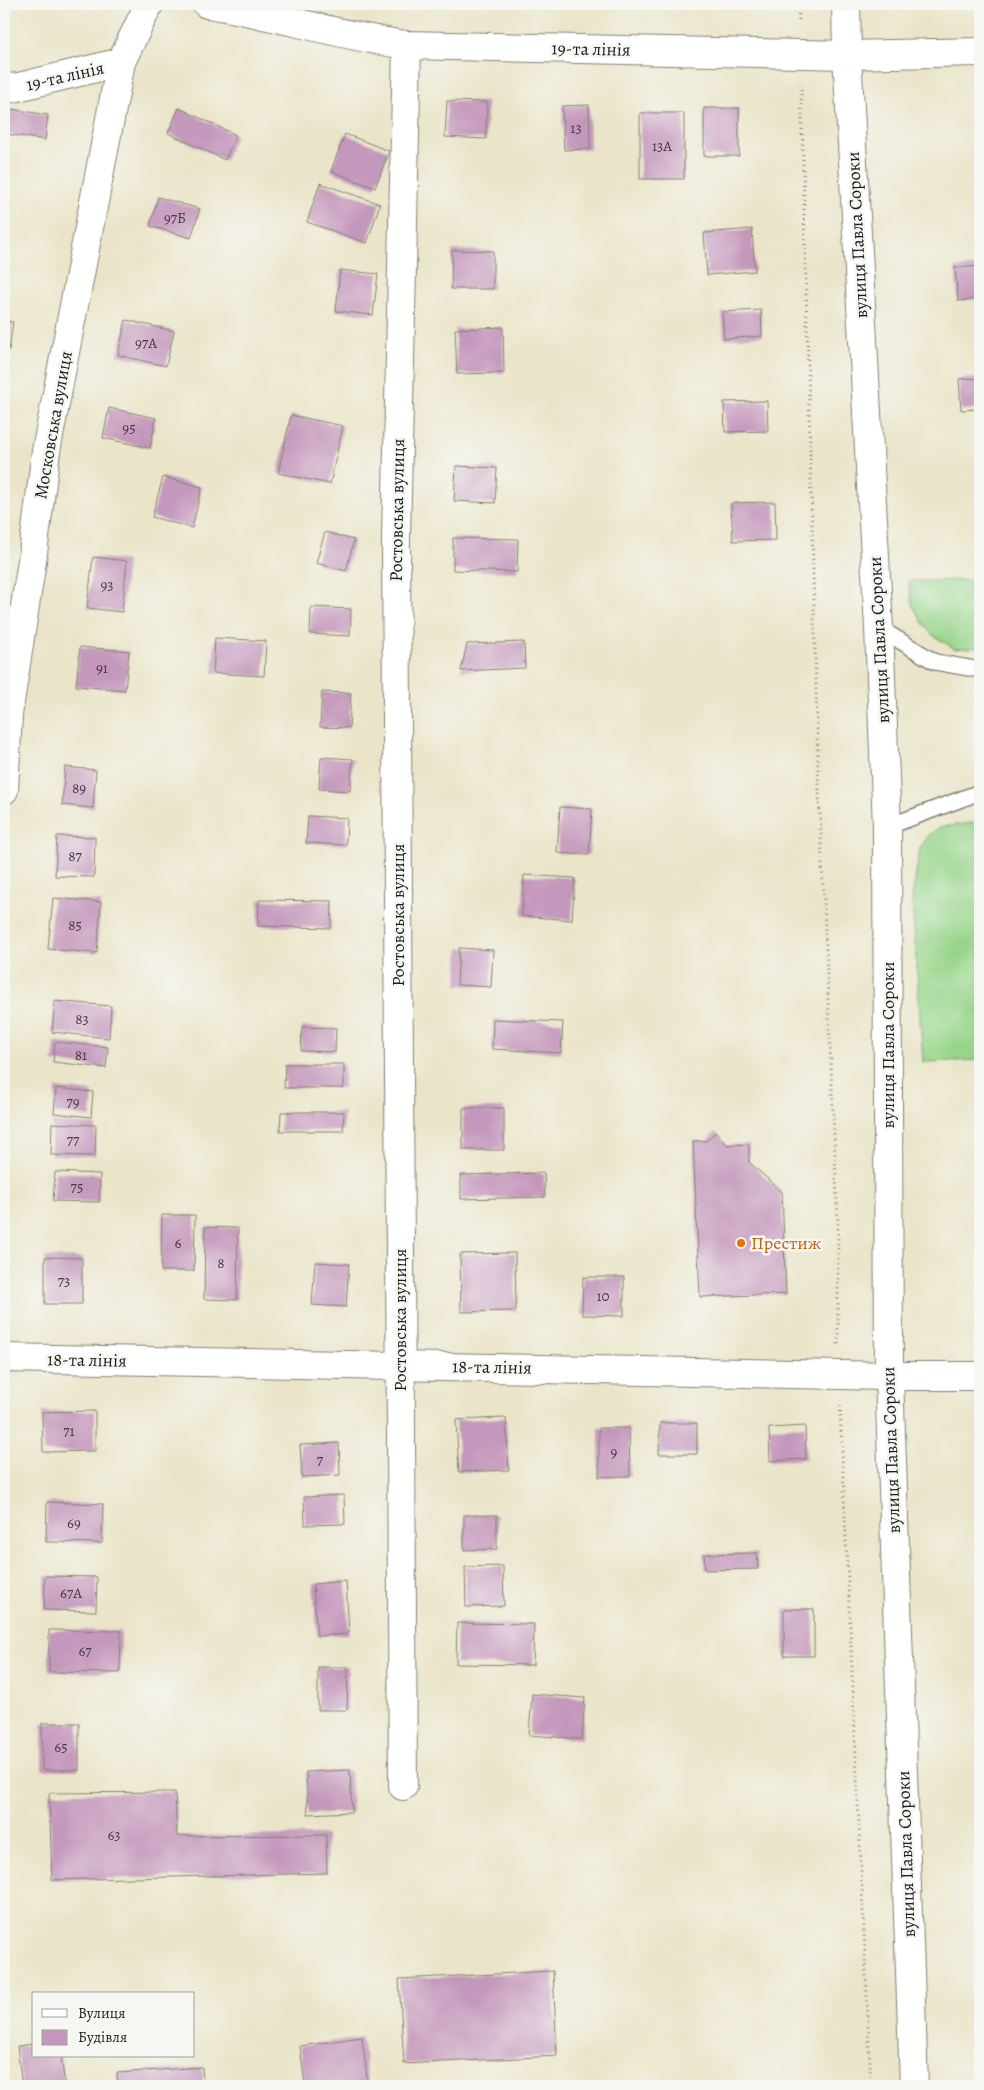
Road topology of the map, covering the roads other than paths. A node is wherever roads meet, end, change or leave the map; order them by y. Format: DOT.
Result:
graph roads {
  1 [pos="149,4"];
  2 [pos="207,4"];
  3 [pos="846,4"];
  4 [pos="407,45"];
  5 [pos="980,52"];
  6 [pos="847,55"];
  7 [pos="121,62"];
  8 [pos="4,87"];
  9 [pos="878,628"];
  10 [pos="980,670"];
  11 [pos="4,790"];
  12 [pos="980,792"];
  13 [pos="887,827"];
  14 [pos="4,1358"];
  15 [pos="400,1365"];
  16 [pos="888,1376"];
  17 [pos="980,1376"];
  18 [pos="403,1786"];
  19 [pos="914,2086"];
  1 -- 7 [label="street, 19-та лінія"];
  2 -- 4 [label="street, 19-та лінія"];
  3 -- 6 [label="street, вулиця Павла Сороки"];
  4 -- 6 [label="street, 19-та лінія"];
  4 -- 15 [label="street, Ростовська вулиця"];
  5 -- 6 [label="street, 19-та лінія"];
  6 -- 9 [label="street, вулиця Павла Сороки"];
  7 -- 8 [label="street, 19-та лінія"];
  7 -- 11 [label="street, Московська вулиця"];
  9 -- 10 [label="lane"];
  9 -- 13 [label="street, вулиця Павла Сороки"];
  12 -- 13 [label="lane"];
  13 -- 16 [label="street, вулиця Павла Сороки"];
  14 -- 15 [label="street, 18-та лінія"];
  15 -- 16 [label="street, 18-та лінія"];
  15 -- 18 [label="street, Ростовська вулиця"];
  16 -- 17 [label="street, 18-та лінія"];
  16 -- 19 [label="street, вулиця Павла Сороки"];
}
